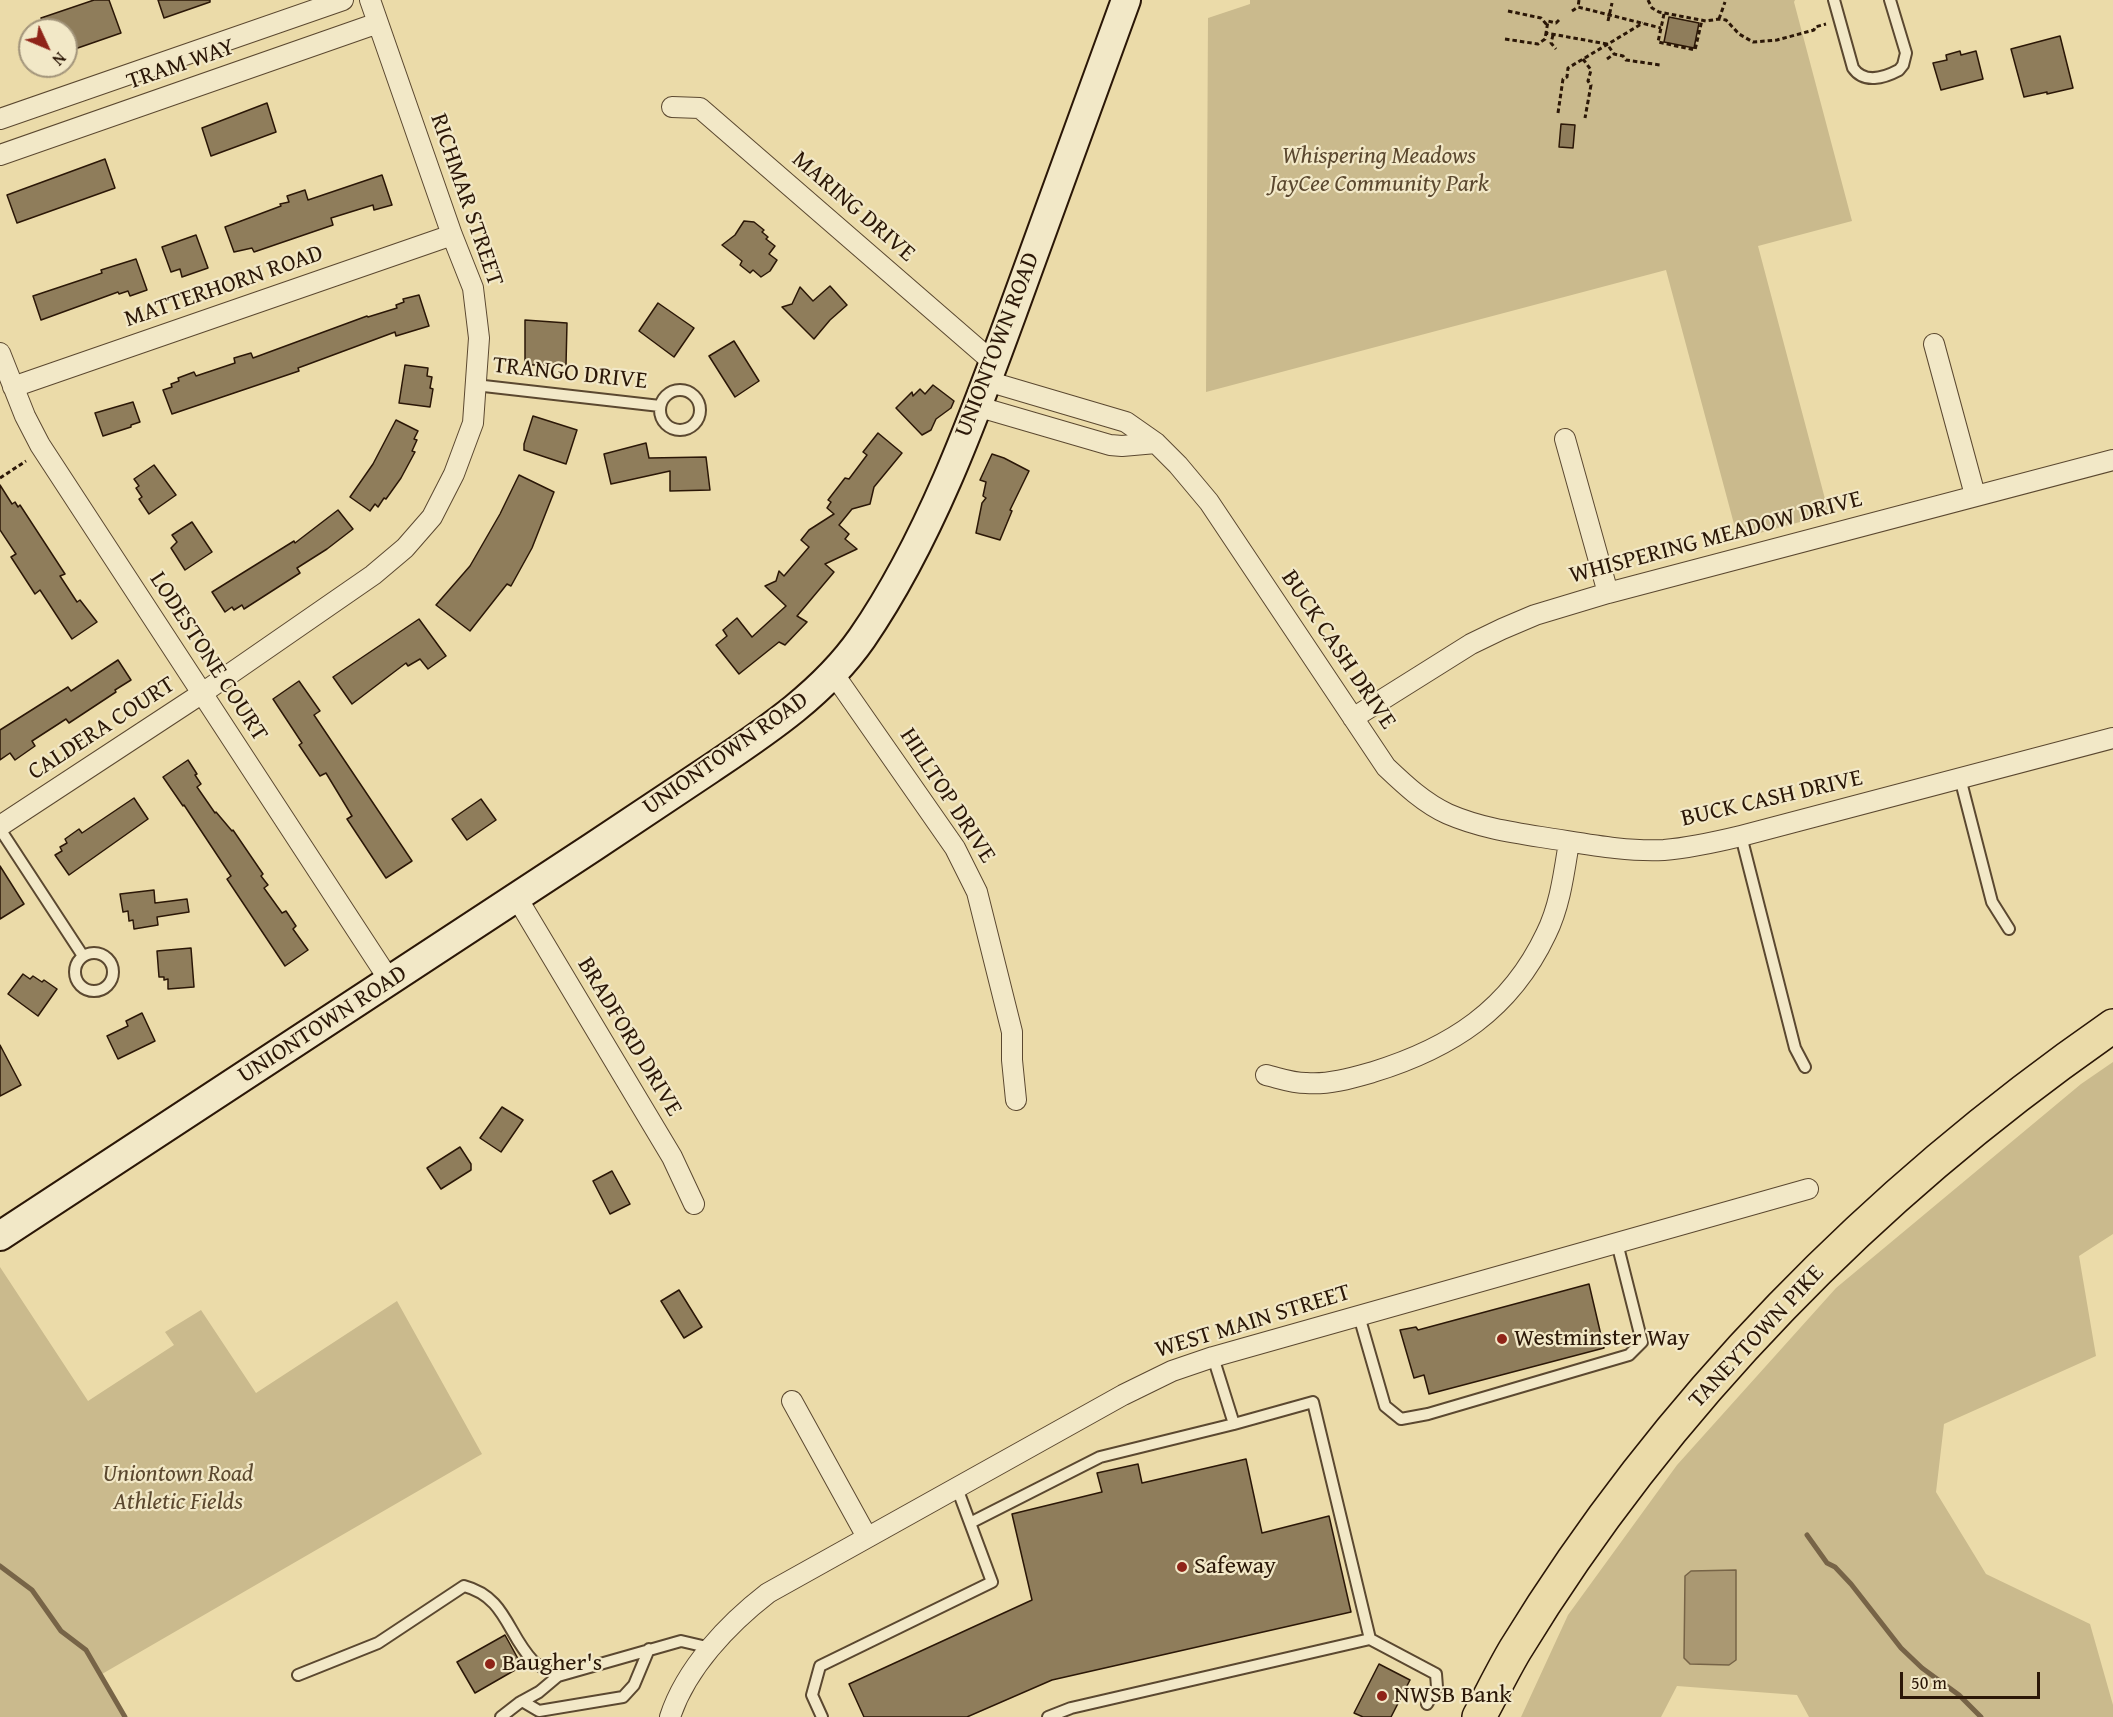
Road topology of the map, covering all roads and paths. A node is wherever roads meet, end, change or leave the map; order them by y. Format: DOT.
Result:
graph roads {
  1 [pos="343,0"];
  2 [pos="370,0"];
  3 [pos="1126,0"];
  4 [pos="1579,0"];
  5 [pos="1648,0"];
  6 [pos="1834,0"];
  7 [pos="1890,0"];
  8 [pos="1725,2"];
  9 [pos="1611,3"];
  10 [pos="1578,7"];
  11 [pos="1508,11"];
  12 [pos="1572,11"];
  13 [pos="1664,13"];
  14 [pos="1609,14"];
  15 [pos="1719,19"];
  16 [pos="1559,20"];
  17 [pos="1702,20"];
  18 [pos="1608,21"];
  19 [pos="378,23"];
  20 [pos="1642,23"];
  21 [pos="1547,26"];
  22 [pos="1815,27"];
  23 [pos="1661,28"];
  24 [pos="1546,33"];
  25 [pos="1553,35"];
  26 [pos="1505,39"];
  27 [pos="1607,44"];
  28 [pos="1556,49"];
  29 [pos="1614,54"];
  30 [pos="1583,59"];
  31 [pos="1607,59"];
  32 [pos="1564,62"];
  33 [pos="1660,65"];
  34 [pos="1595,67"];
  35 [pos="1568,68"];
  36 [pos="1591,70"];
  37 [pos="672,107"];
  38 [pos="1558,113"];
  39 [pos="1585,118"];
  40 [pos="0,119"];
  41 [pos="0,155"];
  42 [pos="452,235"];
  43 [pos="1934,344"];
  44 [pos="0,353"];
  45 [pos="986,384"];
  46 [pos="475,385"];
  47 [pos="13,387"];
  48 [pos="660,406"];
  49 [pos="1565,439"];
  50 [pos="1156,442"];
  51 [pos="2113,460"];
  52 [pos="26,461"];
  53 [pos="0,478"];
  54 [pos="1975,495"];
  55 [pos="1608,593"];
  56 [pos="833,673"];
  57 [pos="201,694"];
  58 [pos="1353,718"];
  59 [pos="2113,738"];
  60 [pos="1960,778"];
  61 [pos="0,827"];
  62 [pos="1741,836"];
  63 [pos="1569,842"];
  64 [pos="517,898"];
  65 [pos="2009,929"];
  66 [pos="83,956"];
  67 [pos="390,981"];
  68 [pos="2113,1026"];
  69 [pos="1805,1067"];
  70 [pos="1266,1075"];
  71 [pos="1016,1100"];
  72 [pos="1808,1189"];
  73 [pos="694,1204"];
  74 [pos="0,1236"];
  75 [pos="1617,1243"];
  76 [pos="1359,1316"];
  77 [pos="1213,1357"];
  78 [pos="792,1401"];
  79 [pos="1234,1424"];
  80 [pos="957,1488"];
  81 [pos="970,1523"];
  82 [pos="867,1537"];
  83 [pos="1370,1639"];
  84 [pos="711,1648"];
  85 [pos="649,1649"];
  86 [pos="298,1675"];
  87 [pos="558,1676"];
  88 [pos="522,1701"];
  89 [pos="1427,1704"];
  90 [pos="501,1717"];
  91 [pos="669,1717"];
  92 [pos="822,1717"];
  93 [pos="1048,1717"];
  94 [pos="1479,1717"];
  1 -- 40 [label="street, TRAM WAY"];
  2 -- 19 [label="street, RICHMAR STREET"];
  3 -- 45 [label="main road, UNIONTOWN ROAD"];
  4 -- 10 [label="path"];
  5 -- 13 [label="path"];
  6 -- 7 [label="lane"];
  8 -- 15 [label="path"];
  9 -- 14 [label="path"];
  10 -- 12 [label="path"];
  10 -- 14 [label="path"];
  11 -- 21 [label="path"];
  13 -- 17 [label="path"];
  13 -- 23 [label="path"];
  14 -- 18 [label="path"];
  14 -- 20 [label="path"];
  15 -- 17 [label="path"];
  15 -- 22 [label="path"];
  16 -- 21 [label="path"];
  17 -- 23 [label="path"];
  19 -- 41 [label="street, TRAM WAY"];
  19 -- 42 [label="street, RICHMAR STREET"];
  20 -- 23 [label="path"];
  20 -- 27 [label="path"];
  21 -- 24 [label="path"];
  24 -- 25 [label="path"];
  24 -- 26 [label="path"];
  25 -- 27 [label="path"];
  25 -- 28 [label="path"];
  27 -- 29 [label="path"];
  27 -- 30 [label="path"];
  29 -- 31 [label="path"];
  29 -- 33 [label="path"];
  30 -- 35 [label="path"];
  30 -- 36 [label="path"];
  32 -- 35 [label="path"];
  34 -- 36 [label="path"];
  35 -- 38 [label="path"];
  36 -- 39 [label="path"];
  37 -- 45 [label="street, MARING DRIVE"];
  42 -- 46 [label="street, RICHMAR STREET"];
  42 -- 47 [label="street, MATTERHORN ROAD"];
  43 -- 54 [label="street"];
  44 -- 47 [label="street, LODESTONE COURT"];
  45 -- 50 [label="street, BUCK CASH DRIVE"];
  45 -- 50 [label="street"];
  45 -- 56 [label="main road, UNIONTOWN ROAD"];
  46 -- 48 [label="lane, TRANGO DRIVE"];
  46 -- 57 [label="street, RICHMAR STREET"];
  47 -- 57 [label="street, LODESTONE COURT"];
  49 -- 55 [label="street"];
  50 -- 58 [label="street, BUCK CASH DRIVE"];
  51 -- 54 [label="street, WHISPERING MEADOW DRIVE"];
  52 -- 53 [label="path"];
  54 -- 55 [label="street, WHISPERING MEADOW DRIVE"];
  55 -- 58 [label="street, WHISPERING MEADOW DRIVE"];
  56 -- 64 [label="main road, UNIONTOWN ROAD"];
  56 -- 71 [label="street, HILLTOP DRIVE"];
  57 -- 61 [label="street, CALDERA COURT"];
  57 -- 67 [label="street, LODESTONE COURT"];
  58 -- 63 [label="street, BUCK CASH DRIVE"];
  59 -- 60 [label="street, BUCK CASH DRIVE"];
  60 -- 62 [label="street, BUCK CASH DRIVE"];
  60 -- 65 [label="lane"];
  61 -- 66 [label="lane"];
  62 -- 63 [label="street, BUCK CASH DRIVE"];
  62 -- 69 [label="lane"];
  63 -- 70 [label="street"];
  64 -- 67 [label="main road, UNIONTOWN ROAD"];
  64 -- 73 [label="street, BRADFORD DRIVE"];
  67 -- 74 [label="main road, UNIONTOWN ROAD"];
  68 -- 94 [label="highway, TANEYTOWN PIKE"];
  72 -- 75 [label="street, WEST MAIN STREET"];
  75 -- 76 [label="street, WEST MAIN STREET"];
  75 -- 76 [label="lane"];
  76 -- 77 [label="street, WEST MAIN STREET"];
  77 -- 79 [label="lane"];
  77 -- 80 [label="street, WEST MAIN STREET"];
  78 -- 82 [label="street"];
  79 -- 81 [label="lane"];
  79 -- 83 [label="lane"];
  80 -- 81 [label="lane"];
  80 -- 82 [label="street, WEST MAIN STREET"];
  81 -- 92 [label="lane"];
  82 -- 84 [label="street, WEST MAIN STREET"];
  83 -- 89 [label="lane"];
  83 -- 93 [label="lane"];
  84 -- 85 [label="lane"];
  84 -- 91 [label="street, WEST MAIN STREET"];
  85 -- 87 [label="lane"];
  85 -- 88 [label="lane"];
  86 -- 87 [label="lane"];
  87 -- 88 [label="lane"];
  88 -- 90 [label="lane"];
}
